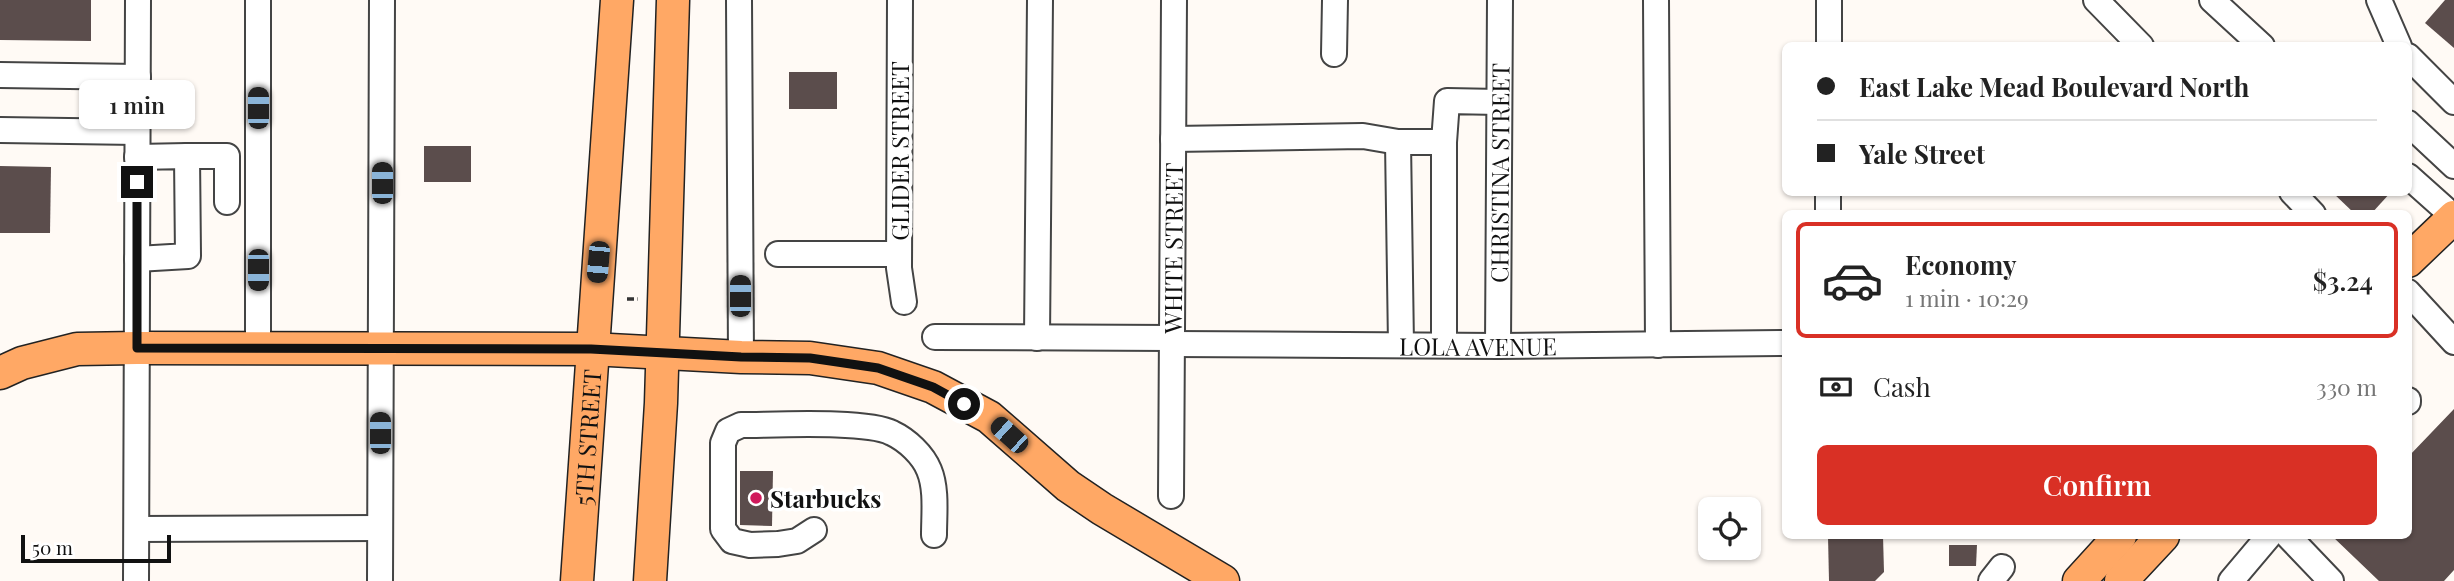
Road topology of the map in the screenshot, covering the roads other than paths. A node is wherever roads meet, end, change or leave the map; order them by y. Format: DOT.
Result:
graph roads {
  1 [pos="138,0"];
  2 [pos="258,0"];
  3 [pos="382,0"];
  4 [pos="617,0"];
  5 [pos="673,0"];
  6 [pos="739,0"];
  7 [pos="900,0"];
  8 [pos="1040,0"];
  9 [pos="1174,0"];
  10 [pos="1335,0"];
  11 [pos="1500,0"];
  12 [pos="1656,0"];
  13 [pos="1829,0"];
  14 [pos="2096,0"];
  15 [pos="2212,0"];
  16 [pos="2379,0"];
  17 [pos="1829,42"];
  18 [pos="2137,42"];
  19 [pos="2258,42"];
  20 [pos="2397,42"];
  21 [pos="1334,54"];
  22 [pos="2412,60"];
  23 [pos="0,75"];
  24 [pos="138,77"];
  25 [pos="1499,102"];
  26 [pos="2454,102"];
  27 [pos="2412,127"];
  28 [pos="0,130"];
  29 [pos="1173,139"];
  30 [pos="1398,142"];
  31 [pos="1444,142"];
  32 [pos="137,145"];
  33 [pos="187,156"];
  34 [pos="2454,166"];
  35 [pos="2412,180"];
  36 [pos="2296,196"];
  37 [pos="227,202"];
  38 [pos="2309,210"];
  39 [pos="2454,217"];
  40 [pos="778,254"];
  41 [pos="899,254"];
  42 [pos="2412,257"];
  43 [pos="137,259"];
  44 [pos="2412,296"];
  45 [pos="904,302"];
  46 [pos="935,337"];
  47 [pos="1037,338"];
  48 [pos="1172,341"];
  49 [pos="2454,342"];
  50 [pos="1782,343"];
  51 [pos="1401,345"];
  52 [pos="1444,345"];
  53 [pos="1658,345"];
  54 [pos="1498,346"];
  55 [pos="137,348"];
  56 [pos="258,349"];
  57 [pos="381,349"];
  58 [pos="591,349"];
  59 [pos="663,354"];
  60 [pos="741,357"];
  61 [pos="0,373"];
  62 [pos="1171,496"];
  63 [pos="380,527"];
  64 [pos="137,529"];
  65 [pos="814,530"];
  66 [pos="934,535"];
  67 [pos="2117,539"];
  68 [pos="2160,539"];
  69 [pos="2266,539"];
  70 [pos="2291,539"];
  71 [pos="136,581"];
  72 [pos="380,581"];
  73 [pos="576,581"];
  74 [pos="650,581"];
  75 [pos="1223,581"];
  76 [pos="2079,581"];
  77 [pos="2121,581"];
  78 [pos="2231,581"];
  79 [pos="2331,581"];
  1 -- 24 [label="street"];
  2 -- 56 [label="street"];
  3 -- 57 [label="street"];
  4 -- 58 [label="main road, 5TH STREET"];
  5 -- 59 [label="main road"];
  6 -- 60 [label="street"];
  7 -- 41 [label="street, GLIDER STREET"];
  8 -- 47 [label="street"];
  9 -- 29 [label="street, WHITE STREET"];
  10 -- 21 [label="street"];
  11 -- 25 [label="street, CHRISTINA STREET"];
  12 -- 53 [label="street"];
  13 -- 17 [label="street"];
  14 -- 18 [label="street"];
  15 -- 19 [label="street"];
  16 -- 20 [label="street"];
  22 -- 26 [label="street"];
  23 -- 24 [label="street"];
  24 -- 32 [label="street"];
  25 -- 31 [label="street"];
  25 -- 54 [label="street, CHRISTINA STREET"];
  27 -- 34 [label="street"];
  28 -- 32 [label="street"];
  29 -- 30 [label="street"];
  29 -- 48 [label="street, WHITE STREET"];
  30 -- 31 [label="street"];
  30 -- 51 [label="street"];
  31 -- 52 [label="street"];
  32 -- 33 [label="street"];
  32 -- 43 [label="street"];
  33 -- 37 [label="street"];
  33 -- 43 [label="street"];
  35 -- 39 [label="street"];
  36 -- 38 [label="street"];
  39 -- 42 [label="main road"];
  40 -- 41 [label="street"];
  41 -- 45 [label="street, GLIDER STREET"];
  43 -- 55 [label="street"];
  44 -- 49 [label="street"];
  46 -- 47 [label="street, LOLA AVENUE"];
  47 -- 48 [label="street, LOLA AVENUE"];
  48 -- 51 [label="street, LOLA AVENUE"];
  48 -- 62 [label="street, WHITE STREET"];
  50 -- 53 [label="street, LOLA AVENUE"];
  51 -- 52 [label="street, LOLA AVENUE"];
  52 -- 54 [label="street, LOLA AVENUE"];
  53 -- 54 [label="street, LOLA AVENUE"];
  55 -- 56 [label="main road"];
  55 -- 61 [label="main road"];
  55 -- 64 [label="street"];
  56 -- 57 [label="main road"];
  57 -- 58 [label="main road"];
  57 -- 63 [label="street"];
  58 -- 59 [label="main road"];
  58 -- 73 [label="main road, 5TH STREET"];
  59 -- 60 [label="main road"];
  59 -- 74 [label="main road"];
  60 -- 75 [label="main road"];
  63 -- 64 [label="street"];
  63 -- 72 [label="street"];
  64 -- 71 [label="street"];
  65 -- 66 [label="street"];
  67 -- 76 [label="main road"];
  68 -- 77 [label="main road"];
  69 -- 78 [label="street"];
  70 -- 79 [label="street"];
}
